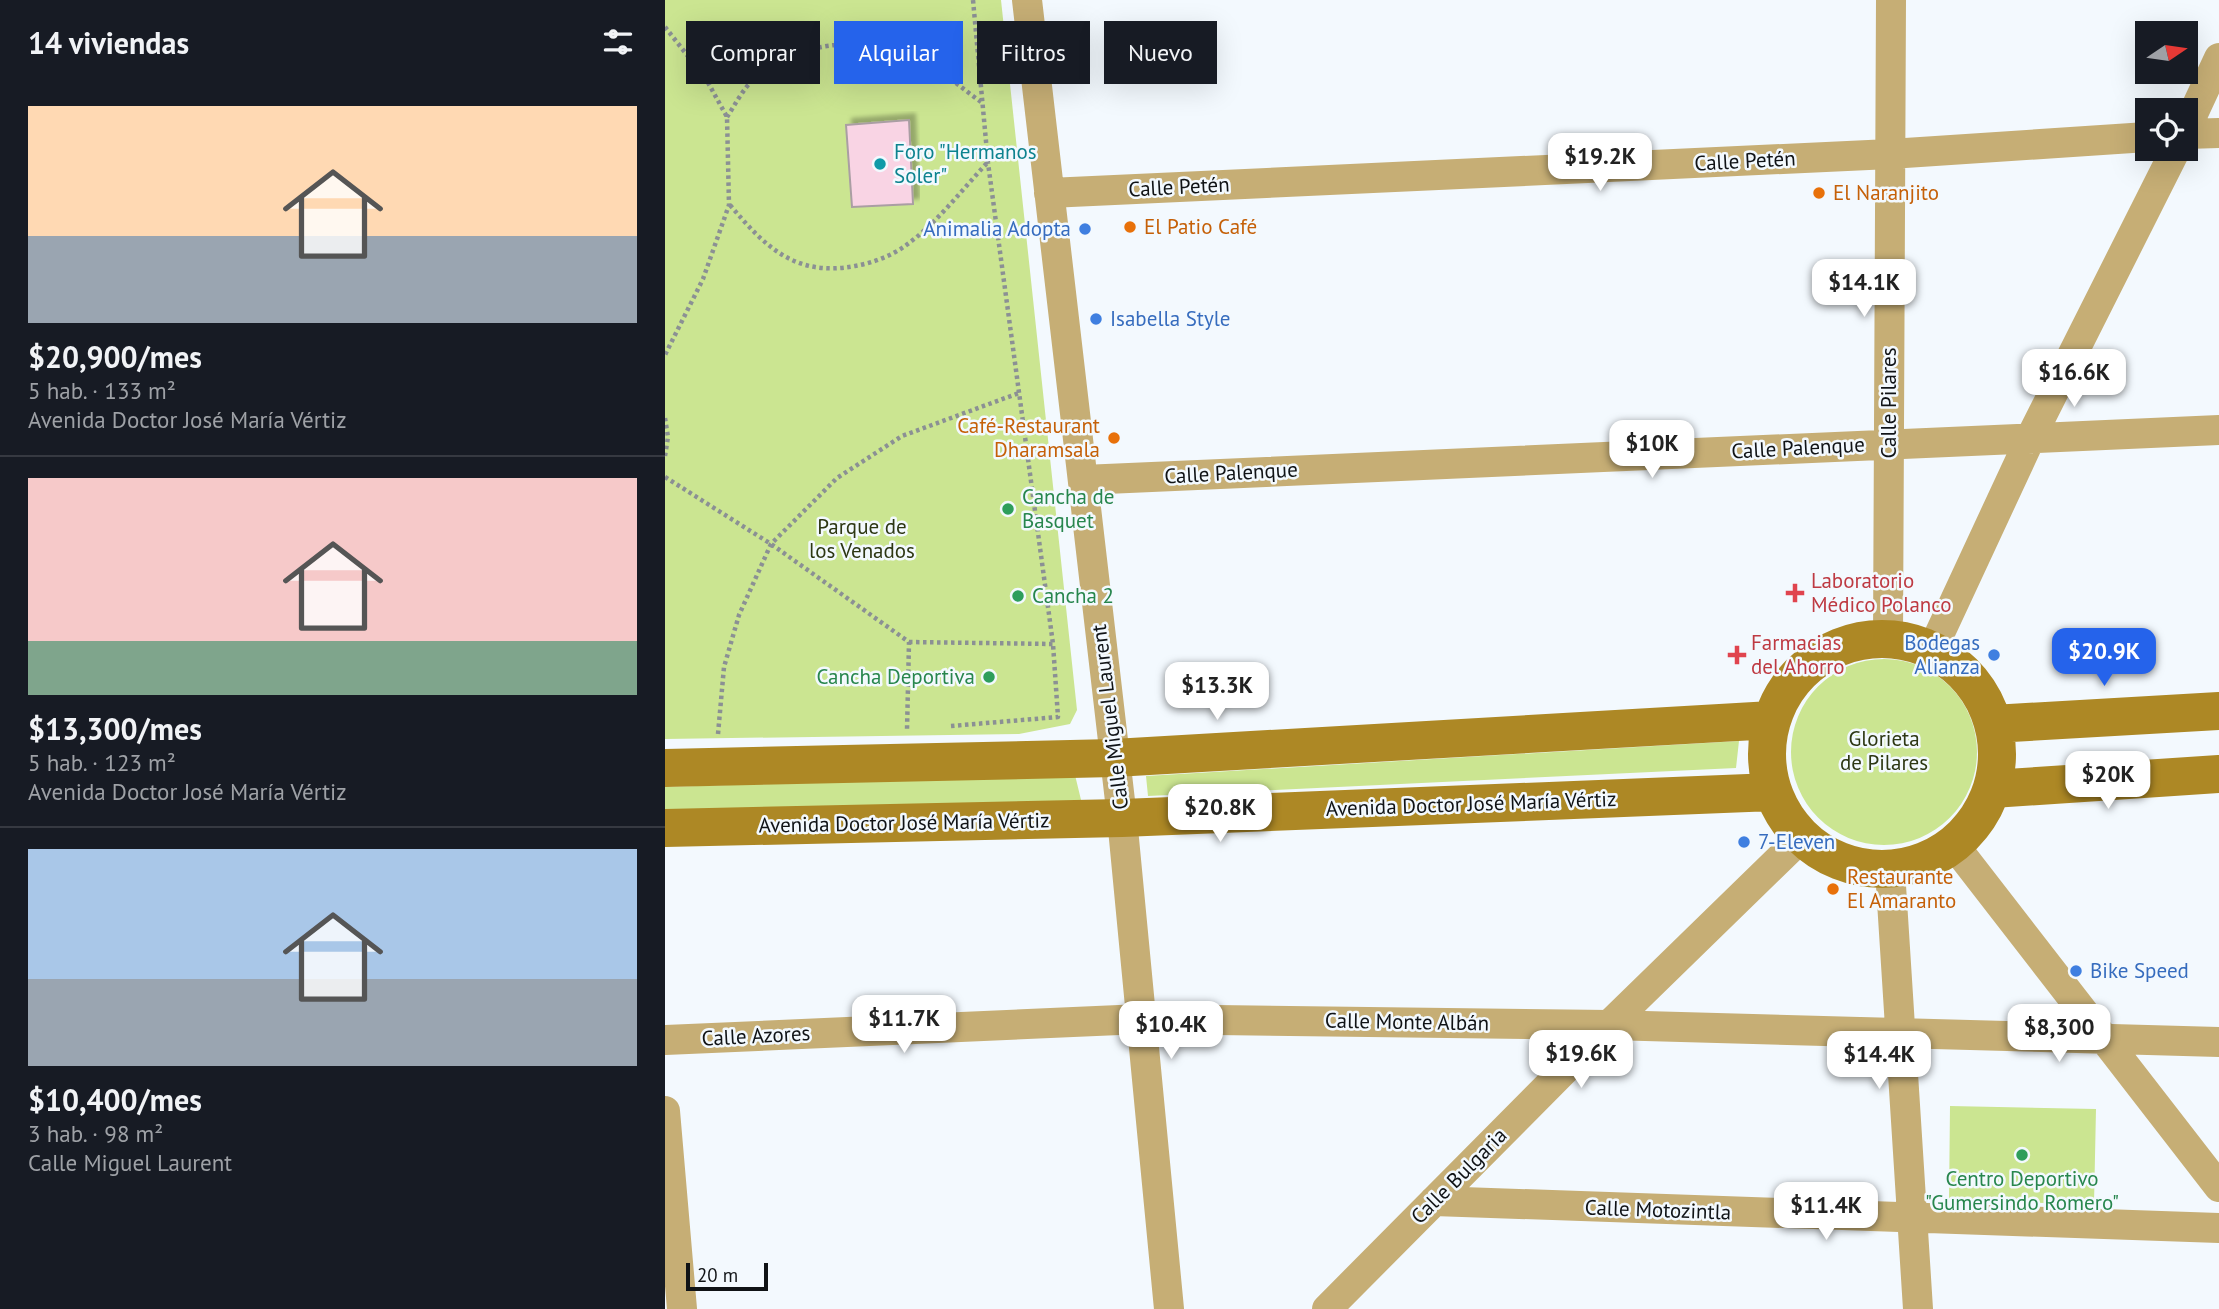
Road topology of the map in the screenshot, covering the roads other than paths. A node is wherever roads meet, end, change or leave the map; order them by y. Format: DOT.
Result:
graph roads {
  1 [pos="1027,0"];
  2 [pos="1891,0"];
  3 [pos="2219,58"];
  4 [pos="2198,103"];
  5 [pos="2219,133"];
  6 [pos="2198,134"];
  7 [pos="2135,138"];
  8 [pos="1890,154"];
  9 [pos="2170,161"];
  10 [pos="1049,193"];
  11 [pos="2219,430"];
  12 [pos="2031,437"];
  13 [pos="1889,443"];
  14 [pos="1083,480"];
  15 [pos="1888,638"];
  16 [pos="1932,650"];
  17 [pos="2219,711"];
  18 [pos="1772,720"];
  19 [pos="1993,724"];
  20 [pos="1114,758"];
  21 [pos="665,768"];
  22 [pos="2219,774"];
  23 [pos="1992,789"];
  24 [pos="1773,792"];
  25 [pos="1122,818"];
  26 [pos="665,828"];
  27 [pos="1802,837"];
  28 [pos="1954,845"];
  29 [pos="1890,870"];
  30 [pos="1142,1019"];
  31 [pos="1609,1025"];
  32 [pos="1901,1033"];
  33 [pos="665,1040"];
  34 [pos="2103,1040"];
  35 [pos="2219,1042"];
  36 [pos="665,1111"];
  37 [pos="2219,1187"];
  38 [pos="1434,1201"];
  39 [pos="1912,1219"];
  40 [pos="2219,1228"];
  41 [pos="682,1309"];
  42 [pos="1169,1309"];
  43 [pos="1327,1309"];
  44 [pos="1918,1309"];
  1 -- 10 [label="street, Calle Miguel Laurent"];
  2 -- 8 [label="street, Calle Pilares"];
  3 -- 4 [label="street"];
  5 -- 6 [label="street"];
  7 -- 8 [label="street, Calle Petén"];
  8 -- 10 [label="street, Calle Petén"];
  8 -- 13 [label="street, Calle Pilares"];
  9 -- 12 [label="street"];
  10 -- 14 [label="street, Calle Miguel Laurent"];
  11 -- 12 [label="street, Calle Palenque"];
  12 -- 13 [label="street, Calle Palenque"];
  12 -- 16 [label="street"];
  13 -- 14 [label="street, Calle Palenque"];
  13 -- 15 [label="street, Calle Pilares"];
  14 -- 20 [label="street, Calle Miguel Laurent"];
  15 -- 16 [label="main road"];
  15 -- 18 [label="main road"];
  16 -- 19 [label="main road"];
  17 -- 19 [label="main road"];
  18 -- 20 [label="main road"];
  18 -- 24 [label="main road"];
  19 -- 23 [label="main road"];
  20 -- 21 [label="main road"];
  20 -- 25 [label="street, Calle Miguel Laurent"];
  22 -- 23 [label="main road"];
  23 -- 28 [label="main road"];
  24 -- 25 [label="main road, Avenida Doctor José María Vértiz"];
  24 -- 27 [label="main road"];
  25 -- 26 [label="main road, Avenida Doctor José María Vértiz"];
  25 -- 30 [label="street, Calle Miguel Laurent"];
  27 -- 29 [label="main road"];
  27 -- 31 [label="street, Calle Bulgaria"];
  28 -- 29 [label="main road"];
  28 -- 34 [label="street"];
  29 -- 32 [label="street"];
  30 -- 31 [label="street, Calle Monte Albán"];
  30 -- 33 [label="street, Calle Azores"];
  30 -- 42 [label="street, Calle Miguel Laurent"];
  31 -- 32 [label="street, Calle Monte Albán"];
  31 -- 38 [label="street, Calle Bulgaria"];
  32 -- 34 [label="street, Calle Monte Albán"];
  32 -- 39 [label="street"];
  34 -- 35 [label="street, Calle Monte Albán"];
  34 -- 37 [label="street"];
  36 -- 41 [label="street"];
  38 -- 39 [label="street, Calle Motozintla"];
  38 -- 43 [label="street, Calle Bulgaria"];
  39 -- 40 [label="street, Calle Motozintla"];
  39 -- 44 [label="street"];
}
